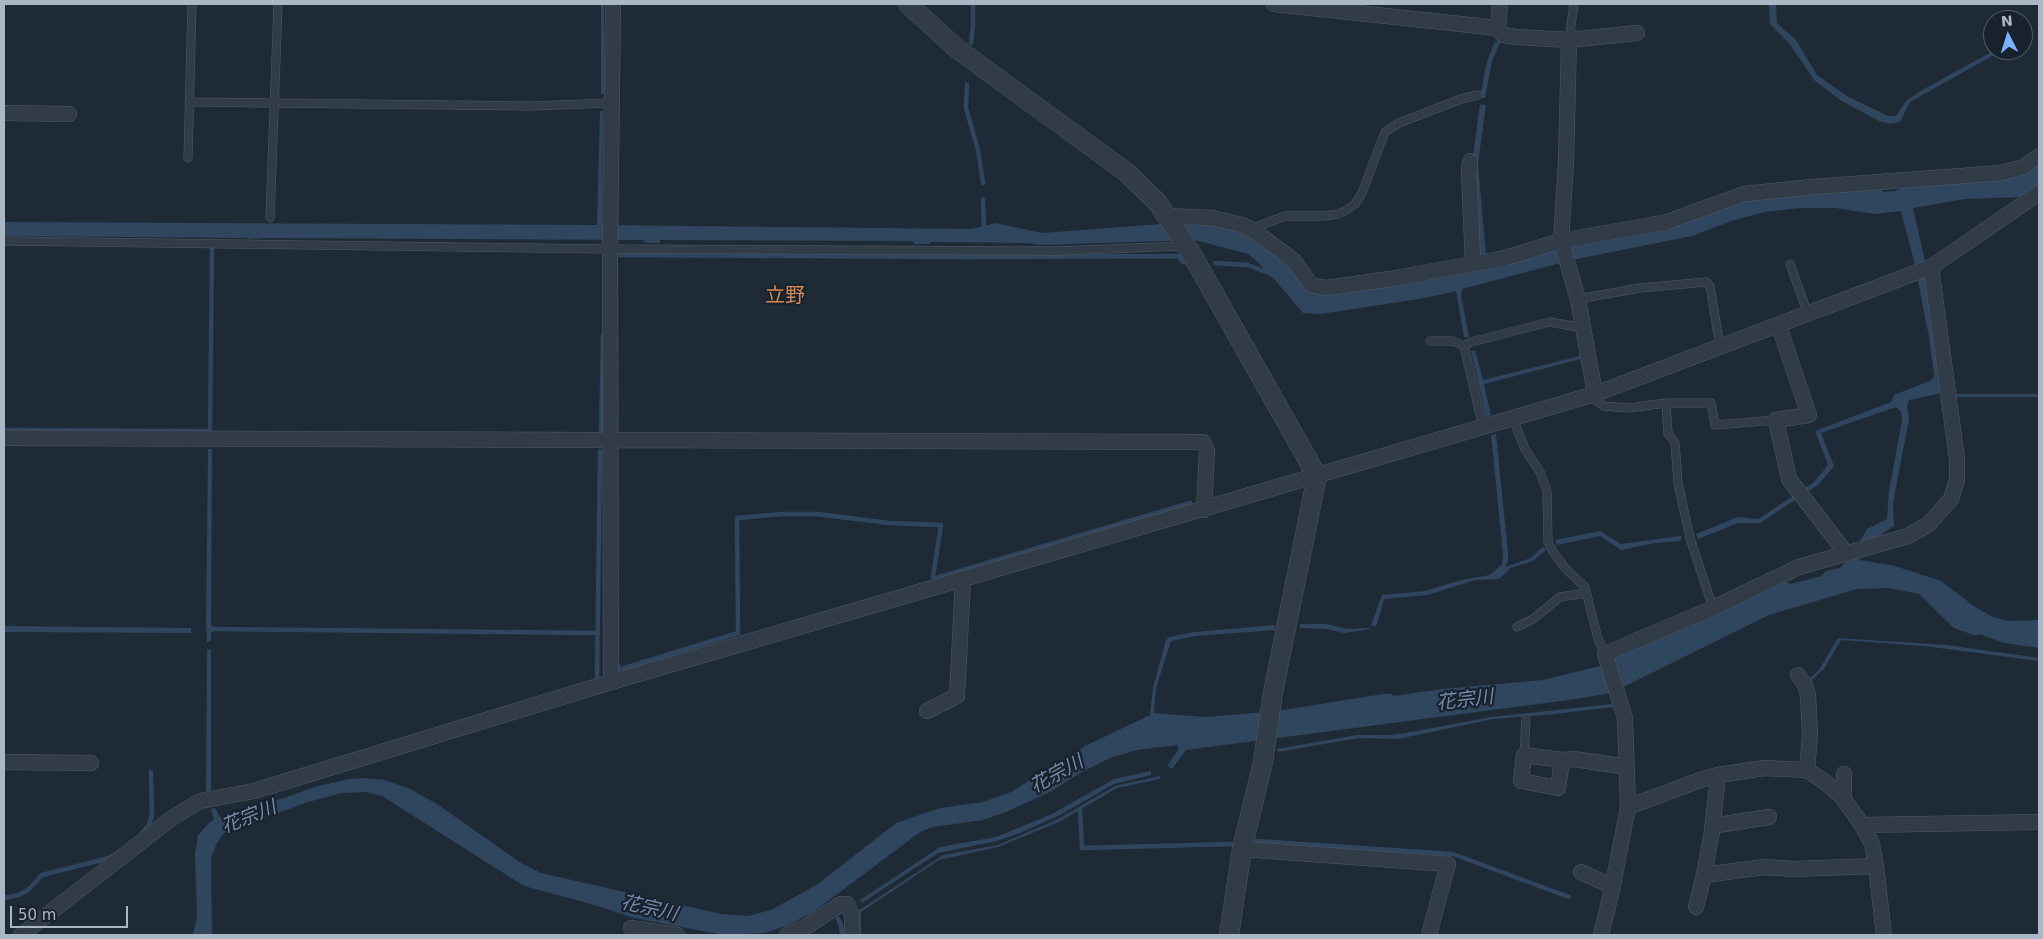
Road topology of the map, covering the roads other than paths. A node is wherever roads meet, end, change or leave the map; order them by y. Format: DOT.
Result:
graph roads {
  1 [pos="192,4"];
  2 [pos="278,4"];
  3 [pos="613,4"];
  4 [pos="908,4"];
  5 [pos="1274,4"];
  6 [pos="1500,4"];
  7 [pos="1574,4"];
  8 [pos="1498,28"];
  9 [pos="1637,33"];
  10 [pos="1569,40"];
  11 [pos="1478,95"];
  12 [pos="189,102"];
  13 [pos="274,103"];
  14 [pos="611,103"];
  15 [pos="4,113"];
  16 [pos="69,114"];
  17 [pos="2039,156"];
  18 [pos="188,158"];
  19 [pos="1470,160"];
  20 [pos="2039,193"];
  21 [pos="1168,216"];
  22 [pos="270,218"];
  23 [pos="1254,231"];
  24 [pos="4,241"];
  25 [pos="1561,242"];
  26 [pos="610,245"];
  27 [pos="1186,246"];
  28 [pos="1473,264"];
  29 [pos="1790,264"];
  30 [pos="1932,268"];
  31 [pos="1578,299"];
  32 [pos="1808,314"];
  33 [pos="1778,326"];
  34 [pos="1583,328"];
  35 [pos="1430,341"];
  36 [pos="1464,346"];
  37 [pos="1720,347"];
  38 [pos="1595,394"];
  39 [pos="1666,403"];
  40 [pos="1514,419"];
  41 [pos="1776,420"];
  42 [pos="1483,427"];
  43 [pos="4,438"];
  44 [pos="610,440"];
  45 [pos="1317,476"];
  46 [pos="1204,510"];
  47 [pos="1846,553"];
  48 [pos="963,580"];
  49 [pos="1586,593"];
  50 [pos="1713,608"];
  51 [pos="1517,627"];
  52 [pos="1605,654"];
  53 [pos="1798,675"];
  54 [pos="611,682"];
  55 [pos="927,711"];
  56 [pos="1526,720"];
  57 [pos="1524,754"];
  58 [pos="1562,760"];
  59 [pos="4,762"];
  60 [pos="91,763"];
  61 [pos="1627,768"];
  62 [pos="1807,770"];
  63 [pos="1844,774"];
  64 [pos="1718,775"];
  65 [pos="1844,800"];
  66 [pos="1628,807"];
  67 [pos="1769,817"];
  68 [pos="2039,822"];
  69 [pos="1862,825"];
  70 [pos="1712,826"];
  71 [pos="1242,849"];
  72 [pos="1876,866"];
  73 [pos="1581,872"];
  74 [pos="1704,876"];
  75 [pos="1613,887"];
  76 [pos="1696,907"];
  77 [pos="635,931"];
  78 [pos="21,935"];
  79 [pos="677,935"];
  80 [pos="787,935"];
  81 [pos="852,935"];
  82 [pos="1229,935"];
  83 [pos="1429,935"];
  84 [pos="1601,935"];
  85 [pos="1884,935"];
  1 -- 12 [label="lane"];
  2 -- 13 [label="lane"];
  3 -- 14 [label="street"];
  4 -- 21 [label="street"];
  5 -- 8 [label="street"];
  6 -- 8 [label="street"];
  7 -- 10 [label="lane"];
  8 -- 10 [label="street"];
  9 -- 10 [label="street"];
  10 -- 25 [label="street"];
  11 -- 23 [label="lane"];
  12 -- 13 [label="lane"];
  12 -- 18 [label="lane"];
  13 -- 14 [label="lane"];
  13 -- 22 [label="lane"];
  14 -- 26 [label="street"];
  15 -- 16 [label="street"];
  17 -- 25 [label="street"];
  19 -- 28 [label="street"];
  20 -- 30 [label="street"];
  21 -- 23 [label="street"];
  21 -- 27 [label="street"];
  23 -- 28 [label="street"];
  24 -- 26 [label="lane"];
  25 -- 28 [label="street"];
  25 -- 31 [label="street"];
  26 -- 27 [label="lane"];
  26 -- 44 [label="street"];
  27 -- 45 [label="street"];
  29 -- 32 [label="lane"];
  30 -- 32 [label="street"];
  30 -- 47 [label="street"];
  31 -- 34 [label="street"];
  31 -- 37 [label="lane"];
  32 -- 33 [label="street"];
  33 -- 37 [label="street"];
  33 -- 41 [label="street"];
  34 -- 36 [label="lane"];
  34 -- 38 [label="street"];
  35 -- 36 [label="lane"];
  36 -- 42 [label="lane"];
  37 -- 38 [label="street"];
  38 -- 39 [label="lane"];
  38 -- 40 [label="street"];
  39 -- 41 [label="lane"];
  39 -- 50 [label="lane"];
  40 -- 42 [label="street"];
  40 -- 49 [label="lane"];
  41 -- 47 [label="street"];
  42 -- 45 [label="street"];
  43 -- 44 [label="street"];
  44 -- 46 [label="street"];
  44 -- 54 [label="street"];
  45 -- 46 [label="street"];
  45 -- 71 [label="street"];
  46 -- 48 [label="street"];
  47 -- 50 [label="street"];
  48 -- 54 [label="street"];
  48 -- 55 [label="street"];
  49 -- 51 [label="lane"];
  49 -- 52 [label="lane"];
  50 -- 52 [label="street"];
  52 -- 61 [label="street"];
  53 -- 62 [label="street"];
  54 -- 78 [label="street"];
  56 -- 57 [label="lane"];
  57 -- 58 [label="street"];
  57 -- 58 [label="street"];
  58 -- 61 [label="street"];
  59 -- 60 [label="street"];
  61 -- 66 [label="street"];
  62 -- 64 [label="street"];
  62 -- 65 [label="street"];
  63 -- 65 [label="street"];
  64 -- 66 [label="street"];
  64 -- 70 [label="street"];
  65 -- 69 [label="street"];
  66 -- 75 [label="street"];
  67 -- 70 [label="street"];
  68 -- 69 [label="street"];
  69 -- 72 [label="street"];
  70 -- 74 [label="street"];
  71 -- 82 [label="street"];
  71 -- 83 [label="street"];
  72 -- 74 [label="street"];
  72 -- 85 [label="street"];
  73 -- 75 [label="street"];
  74 -- 76 [label="street"];
  75 -- 84 [label="street"];
  77 -- 79 [label="street"];
  80 -- 81 [label="street"];
}
